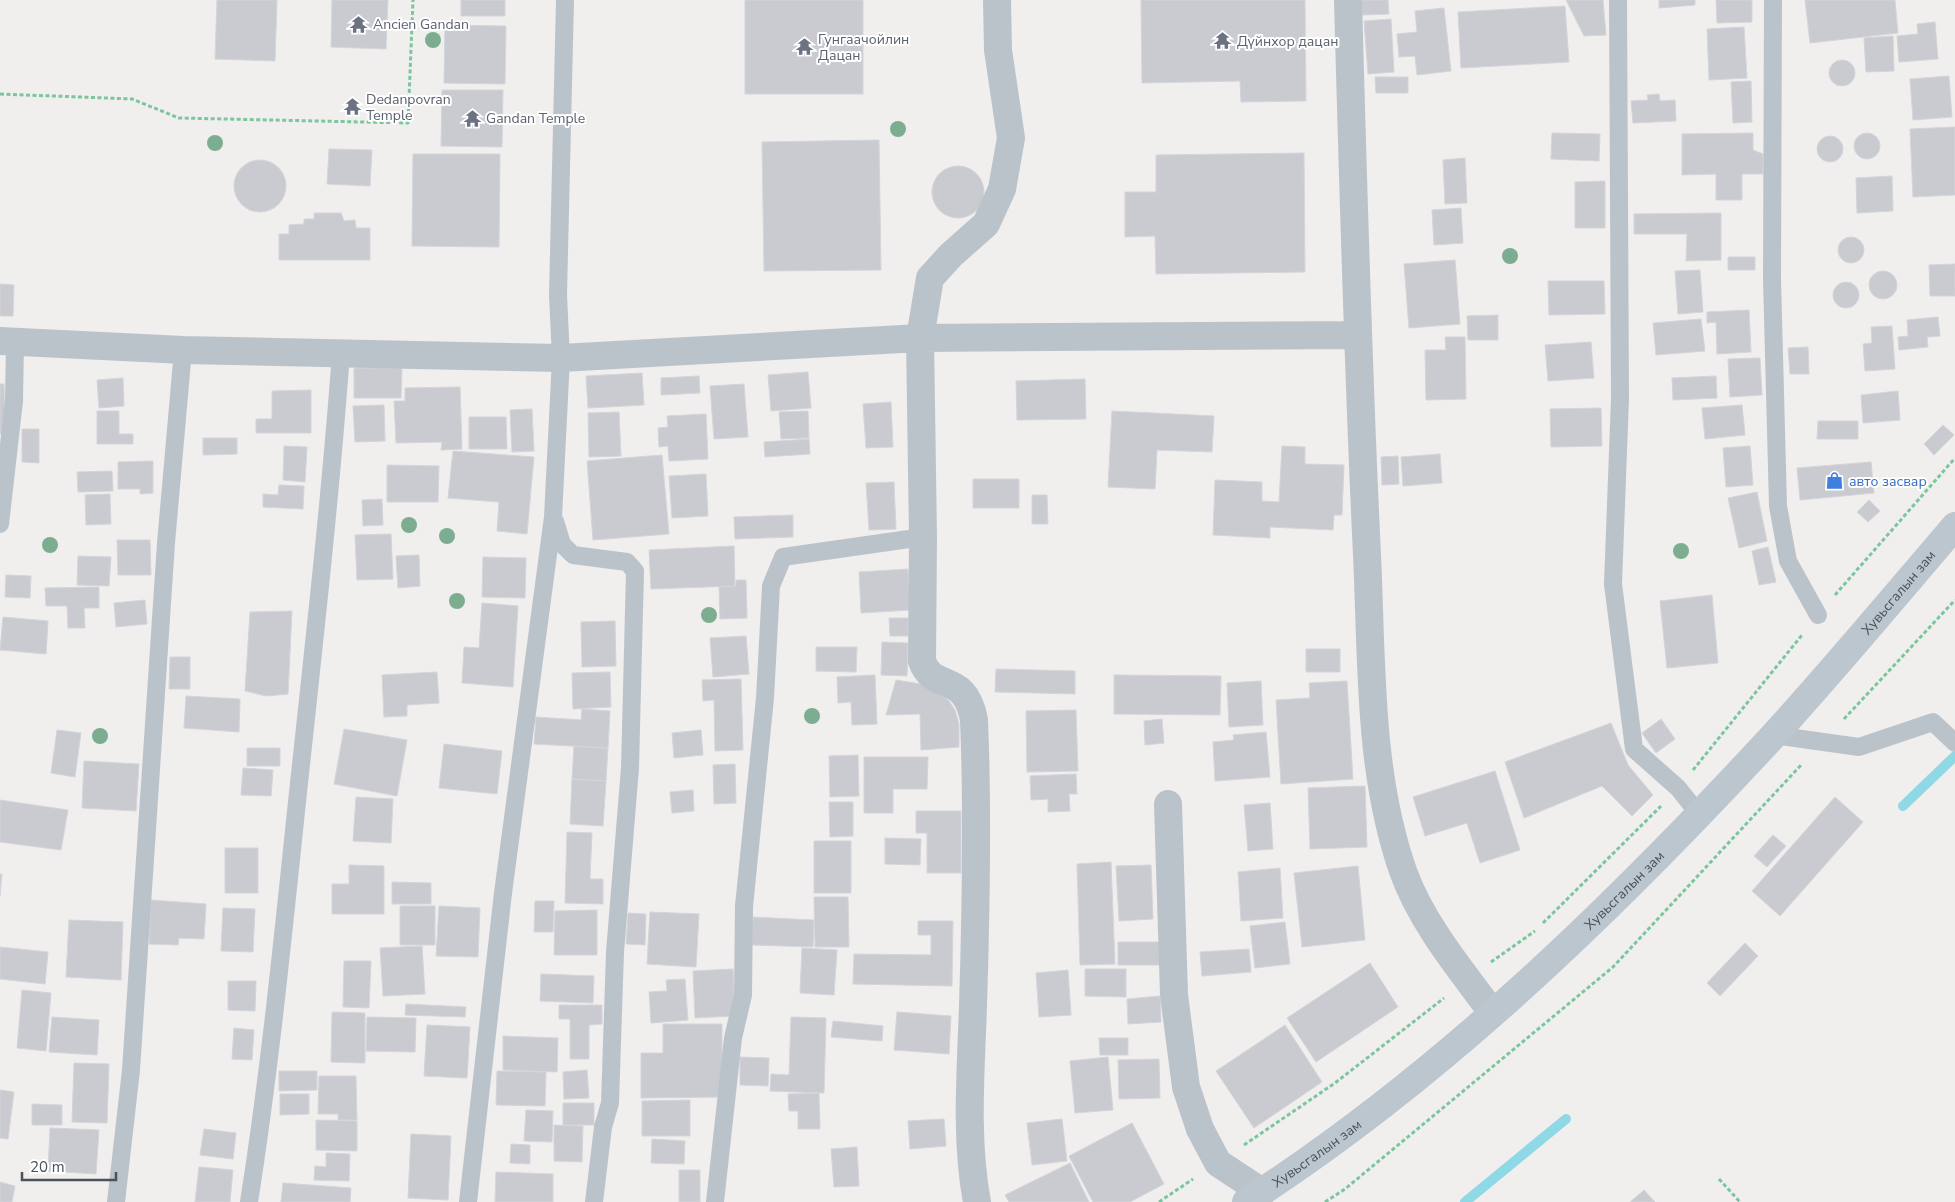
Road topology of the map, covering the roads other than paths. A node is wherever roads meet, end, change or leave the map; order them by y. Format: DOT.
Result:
graph roads {
  1 [pos="565,0"];
  2 [pos="997,0"];
  3 [pos="1348,0"];
  4 [pos="1618,0"];
  5 [pos="1773,0"];
  6 [pos="1356,335"];
  7 [pos="920,338"];
  8 [pos="8,341"];
  9 [pos="183,350"];
  10 [pos="342,353"];
  11 [pos="561,358"];
  12 [pos="553,517"];
  13 [pos="0,524"];
  14 [pos="1955,526"];
  15 [pos="923,537"];
  16 [pos="1818,615"];
  17 [pos="1774,735"];
  18 [pos="1950,738"];
  19 [pos="1168,804"];
  20 [pos="1698,813"];
  21 [pos="1492,1012"];
  22 [pos="1254,1197"];
  23 [pos="116,1202"];
  24 [pos="249,1202"];
  25 [pos="468,1202"];
  26 [pos="594,1202"];
  27 [pos="715,1202"];
  28 [pos="977,1202"];
  1 -- 11 [label="lane"];
  2 -- 7 [label="street"];
  3 -- 6 [label="street"];
  4 -- 20 [label="lane"];
  5 -- 16 [label="lane"];
  6 -- 7 [label="street"];
  6 -- 21 [label="street"];
  7 -- 11 [label="street"];
  7 -- 15 [label="street"];
  8 -- 9 [label="street"];
  8 -- 13 [label="lane"];
  9 -- 10 [label="street"];
  9 -- 23 [label="lane"];
  10 -- 11 [label="street"];
  10 -- 24 [label="lane"];
  11 -- 12 [label="lane"];
  12 -- 25 [label="lane"];
  12 -- 26 [label="lane"];
  14 -- 17 [label="main road, Хувьсгалын зам"];
  15 -- 27 [label="lane"];
  15 -- 28 [label="street"];
  17 -- 18 [label="lane"];
  17 -- 20 [label="main road, Хувьсгалын зам"];
  19 -- 22 [label="street"];
  20 -- 21 [label="main road, Хувьсгалын зам"];
  21 -- 22 [label="main road, Хувьсгалын зам"];
}
